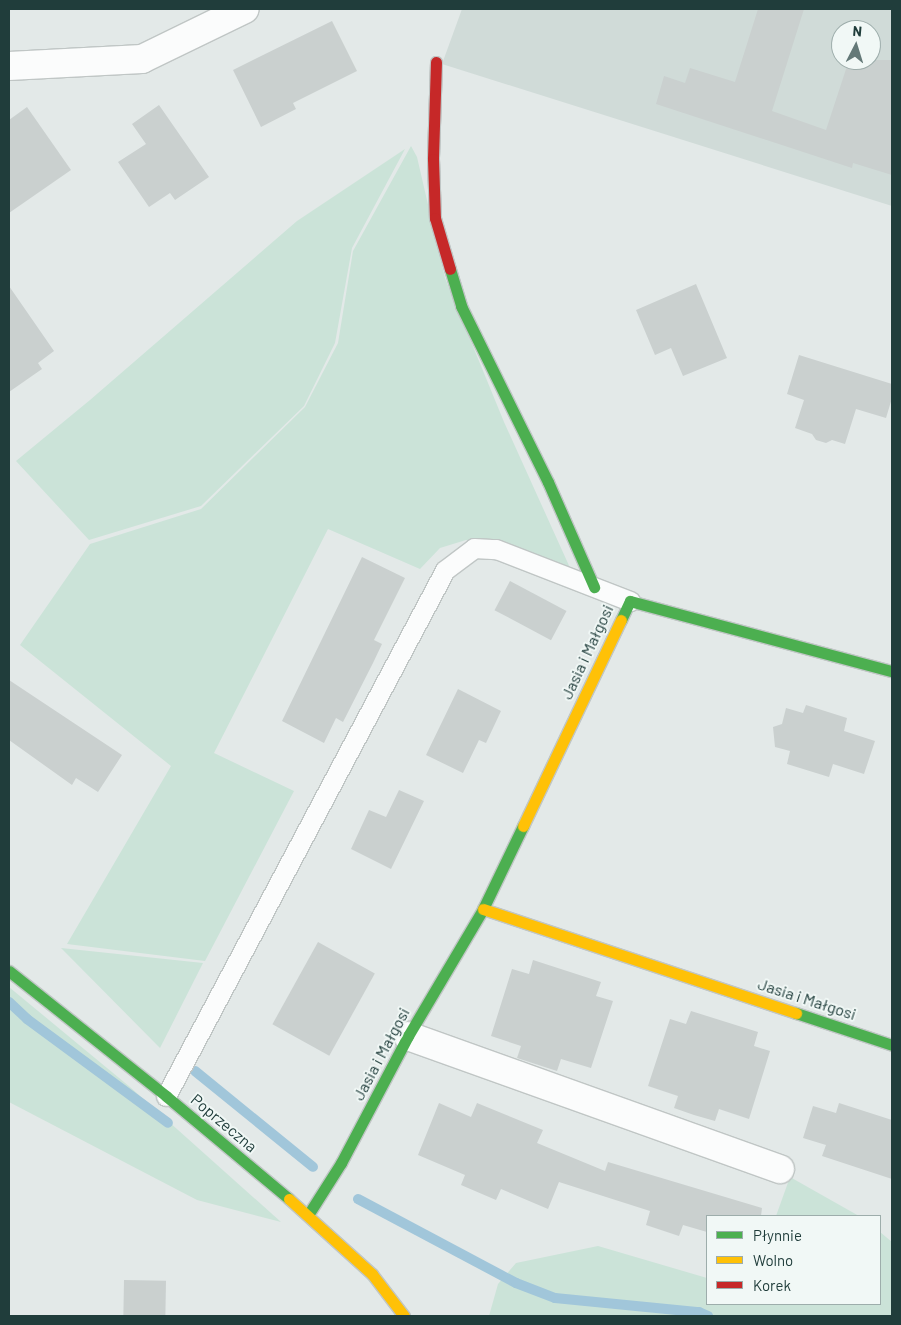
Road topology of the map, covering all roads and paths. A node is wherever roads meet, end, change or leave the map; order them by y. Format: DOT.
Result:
graph roads {
  1 [pos="245,9"];
  2 [pos="436,62"];
  3 [pos="9,66"];
  4 [pos="594,587"];
  5 [pos="630,601"];
  6 [pos="892,671"];
  7 [pos="483,909"];
  8 [pos="9,971"];
  9 [pos="408,1036"];
  10 [pos="892,1045"];
  11 [pos="166,1096"];
  12 [pos="780,1169"];
  13 [pos="308,1215"];
  14 [pos="404,1316"];
  1 -- 3 [label="street"];
  2 -- 4 [label="street"];
  4 -- 5 [label="lane"];
  4 -- 11 [label="lane"];
  5 -- 6 [label="street, Jasia i Małgosi"];
  5 -- 7 [label="street, Jasia i Małgosi"];
  7 -- 9 [label="street, Jasia i Małgosi"];
  7 -- 10 [label="street, Jasia i Małgosi"];
  8 -- 11 [label="street, Poprzeczna"];
  9 -- 12 [label="street"];
  9 -- 13 [label="street, Jasia i Małgosi"];
  11 -- 13 [label="street, Poprzeczna"];
  13 -- 14 [label="street, Poprzeczna"];
}
